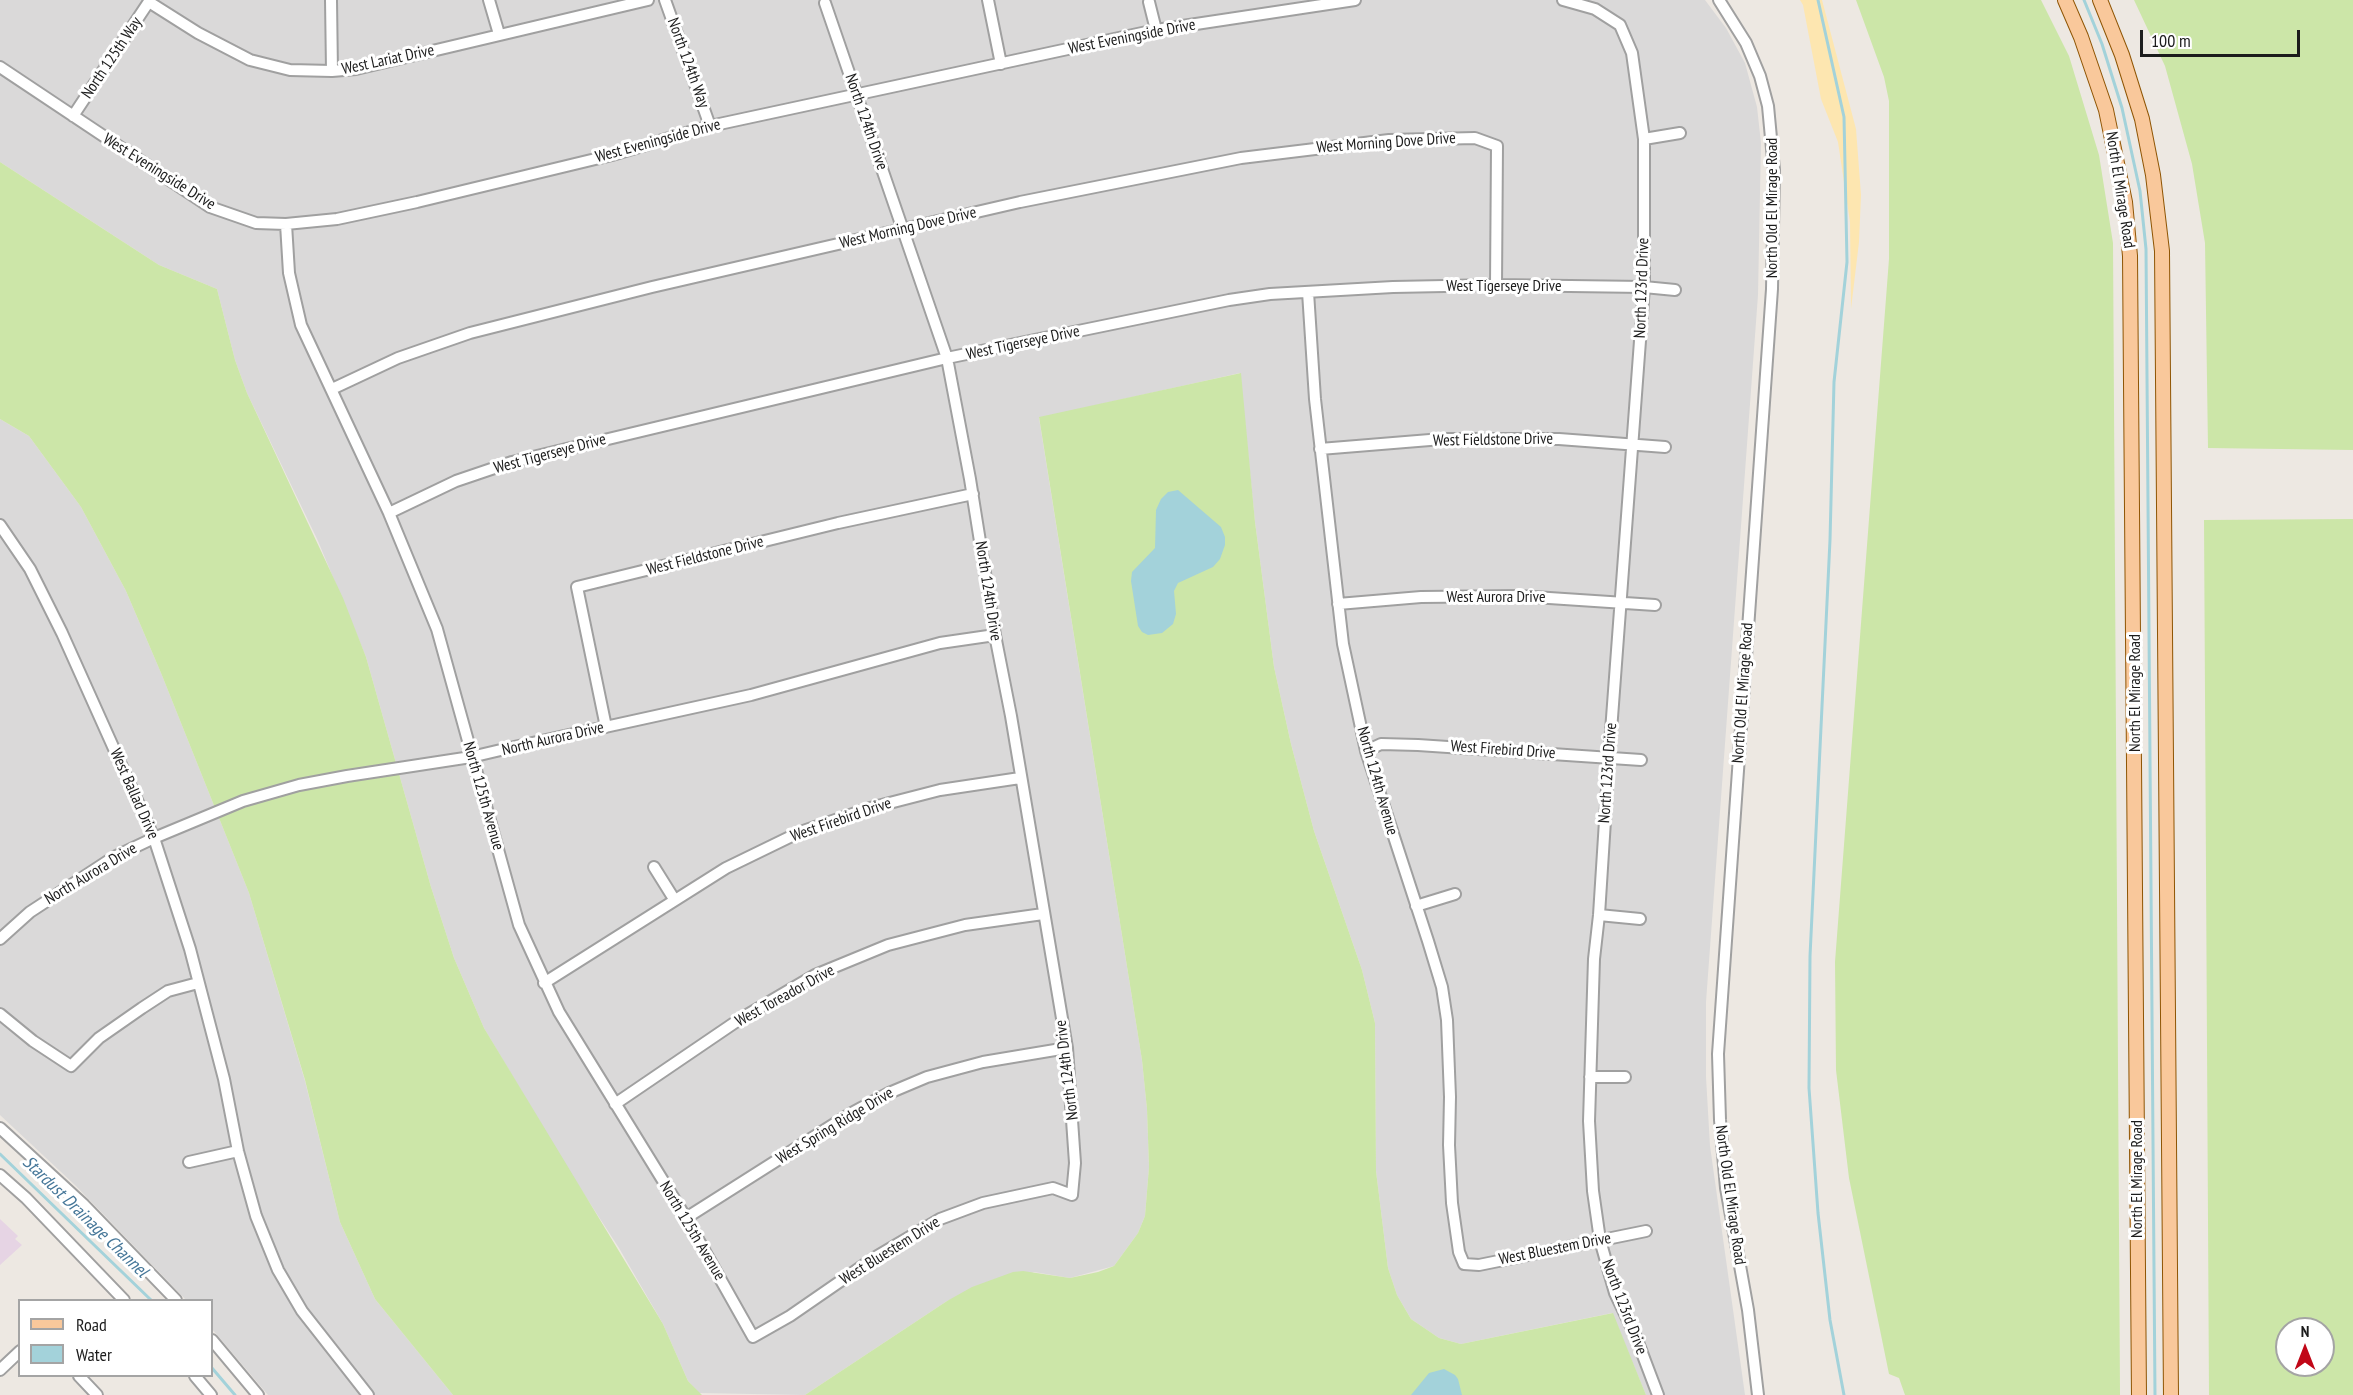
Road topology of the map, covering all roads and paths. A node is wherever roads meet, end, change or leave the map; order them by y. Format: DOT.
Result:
graph roads {
  1 [pos="331,0"];
  2 [pos="489,0"];
  3 [pos="648,0"];
  4 [pos="665,0"];
  5 [pos="988,0"];
  6 [pos="1355,0"];
  7 [pos="1563,0"];
  8 [pos="1719,0"];
  9 [pos="2065,0"];
  10 [pos="2100,0"];
  11 [pos="150,1"];
  12 [pos="1149,2"];
  13 [pos="825,3"];
  14 [pos="1156,30"];
  15 [pos="499,34"];
  16 [pos="1000,64"];
  17 [pos="0,67"];
  18 [pos="332,71"];
  19 [pos="857,95"];
  20 [pos="73,116"];
  21 [pos="710,126"];
  22 [pos="1680,133"];
  23 [pos="1644,139"];
  24 [pos="286,224"];
  25 [pos="904,228"];
  26 [pos="1496,285"];
  27 [pos="1644,287"];
  28 [pos="1675,290"];
  29 [pos="1308,292"];
  30 [pos="947,358"];
  31 [pos="332,389"];
  32 [pos="1631,444"];
  33 [pos="1665,447"];
  34 [pos="1320,449"];
  35 [pos="973,494"];
  36 [pos="389,513"];
  37 [pos="0,525"];
  38 [pos="1620,602"];
  39 [pos="1338,604"];
  40 [pos="1655,605"];
  41 [pos="995,635"];
  42 [pos="606,727"];
  43 [pos="1366,751"];
  44 [pos="471,757"];
  45 [pos="1609,758"];
  46 [pos="1641,760"];
  47 [pos="1020,778"];
  48 [pos="153,838"];
  49 [pos="654,867"];
  50 [pos="1455,894"];
  51 [pos="674,899"];
  52 [pos="1416,906"];
  53 [pos="1043,914"];
  54 [pos="1599,915"];
  55 [pos="1640,919"];
  56 [pos="0,939"];
  57 [pos="198,983"];
  58 [pos="544,983"];
  59 [pos="0,1014"];
  60 [pos="1067,1048"];
  61 [pos="1590,1077"];
  62 [pos="1625,1077"];
  63 [pos="615,1104"];
  64 [pos="0,1128"];
  65 [pos="238,1151"];
  66 [pos="189,1162"];
  67 [pos="0,1175"];
  68 [pos="1072,1195"];
  69 [pos="686,1218"];
  70 [pos="1646,1231"];
  71 [pos="1600,1240"];
  72 [pos="1464,1264"];
  73 [pos="123,1299"];
  74 [pos="175,1299"];
  75 [pos="753,1337"];
  76 [pos="213,1341"];
  77 [pos="18,1353"];
  78 [pos="0,1370"];
  79 [pos="80,1377"];
  80 [pos="196,1377"];
  81 [pos="96,1395"];
  82 [pos="211,1395"];
  83 [pos="258,1395"];
  84 [pos="368,1395"];
  85 [pos="1658,1395"];
  86 [pos="1758,1395"];
  87 [pos="2139,1395"];
  88 [pos="2171,1395"];
  1 -- 18 [label="street"];
  2 -- 15 [label="street"];
  3 -- 15 [label="street, West Lariat Drive"];
  4 -- 21 [label="street, North 124th Way"];
  5 -- 16 [label="street"];
  6 -- 14 [label="street, West Eveningside Drive"];
  7 -- 23 [label="street, North 123rd Drive"];
  8 -- 86 [label="street, North Old El Mirage Road"];
  9 -- 87 [label="main road, North El Mirage Road"];
  10 -- 88 [label="main road, North El Mirage Road"];
  11 -- 18 [label="street, West Lariat Drive"];
  11 -- 20 [label="street, North 125th Way"];
  12 -- 14 [label="street"];
  13 -- 19 [label="street, North 124th Drive"];
  14 -- 16 [label="street, West Eveningside Drive"];
  15 -- 18 [label="street, West Lariat Drive"];
  16 -- 19 [label="street, West Eveningside Drive"];
  17 -- 20 [label="street, West Eveningside Drive"];
  19 -- 21 [label="street, West Eveningside Drive"];
  19 -- 25 [label="street, North 124th Drive"];
  20 -- 24 [label="street, West Eveningside Drive"];
  21 -- 24 [label="street, West Eveningside Drive"];
  22 -- 23 [label="street"];
  23 -- 27 [label="street, North 123rd Drive"];
  24 -- 31 [label="street, North 125th Avenue"];
  25 -- 26 [label="street, West Morning Dove Drive"];
  25 -- 30 [label="street, North 124th Drive"];
  25 -- 31 [label="street, West Morning Dove Drive"];
  26 -- 27 [label="street, West Tigerseye Drive"];
  26 -- 29 [label="street, West Tigerseye Drive"];
  27 -- 28 [label="street, West Tigerseye Drive"];
  27 -- 32 [label="street, North 123rd Drive"];
  29 -- 30 [label="street, West Tigerseye Drive"];
  29 -- 34 [label="street, North 124th Avenue"];
  30 -- 35 [label="street, North 124th Drive"];
  30 -- 36 [label="street, West Tigerseye Drive"];
  31 -- 36 [label="street, North 125th Avenue"];
  32 -- 33 [label="street, West Fieldstone Drive"];
  32 -- 34 [label="street, West Fieldstone Drive"];
  32 -- 38 [label="street, North 123rd Drive"];
  34 -- 39 [label="street, North 124th Avenue"];
  35 -- 41 [label="street, North 124th Drive"];
  35 -- 42 [label="street, West Fieldstone Drive"];
  36 -- 44 [label="street, North 125th Avenue"];
  37 -- 48 [label="street, West Ballad Drive"];
  38 -- 39 [label="street, West Aurora Drive"];
  38 -- 40 [label="street, West Aurora Drive"];
  38 -- 45 [label="street, North 123rd Drive"];
  39 -- 43 [label="street, North 124th Avenue"];
  41 -- 42 [label="street, North Aurora Drive"];
  41 -- 47 [label="street, North 124th Drive"];
  42 -- 44 [label="street, North Aurora Drive"];
  43 -- 45 [label="street, West Firebird Drive"];
  43 -- 52 [label="street, North 124th Avenue"];
  44 -- 48 [label="street, North Aurora Drive"];
  44 -- 58 [label="street, North 125th Avenue"];
  45 -- 46 [label="street, West Firebird Drive"];
  45 -- 54 [label="street, North 123rd Drive"];
  47 -- 51 [label="street, West Firebird Drive"];
  47 -- 53 [label="street, North 124th Drive"];
  48 -- 56 [label="street, North Aurora Drive"];
  48 -- 57 [label="street, West Ballad Drive"];
  49 -- 51 [label="street"];
  50 -- 52 [label="street"];
  51 -- 58 [label="street, West Firebird Drive"];
  52 -- 72 [label="street, North 124th Avenue"];
  53 -- 60 [label="street, North 124th Drive"];
  53 -- 63 [label="street, West Toreador Drive"];
  54 -- 55 [label="street"];
  54 -- 61 [label="street, North 123rd Drive"];
  57 -- 59 [label="street"];
  57 -- 65 [label="street, West Ballad Drive"];
  58 -- 63 [label="street, North 125th Avenue"];
  60 -- 68 [label="street, North 124th Drive"];
  60 -- 69 [label="street, West Spring Ridge Drive"];
  61 -- 62 [label="street"];
  61 -- 71 [label="street, North 123rd Drive"];
  63 -- 69 [label="street, North 125th Avenue"];
  64 -- 74 [label="street"];
  65 -- 66 [label="street"];
  65 -- 84 [label="street, West Ballad Drive"];
  67 -- 73 [label="street"];
  68 -- 75 [label="street, West Bluestem Drive"];
  69 -- 75 [label="street, North 125th Avenue"];
  70 -- 71 [label="street, West Bluestem Drive"];
  71 -- 72 [label="street, West Bluestem Drive"];
  71 -- 85 [label="street, North 123rd Drive"];
  76 -- 83 [label="street"];
  77 -- 78 [label="street"];
  79 -- 81 [label="street"];
  80 -- 82 [label="street"];
}
